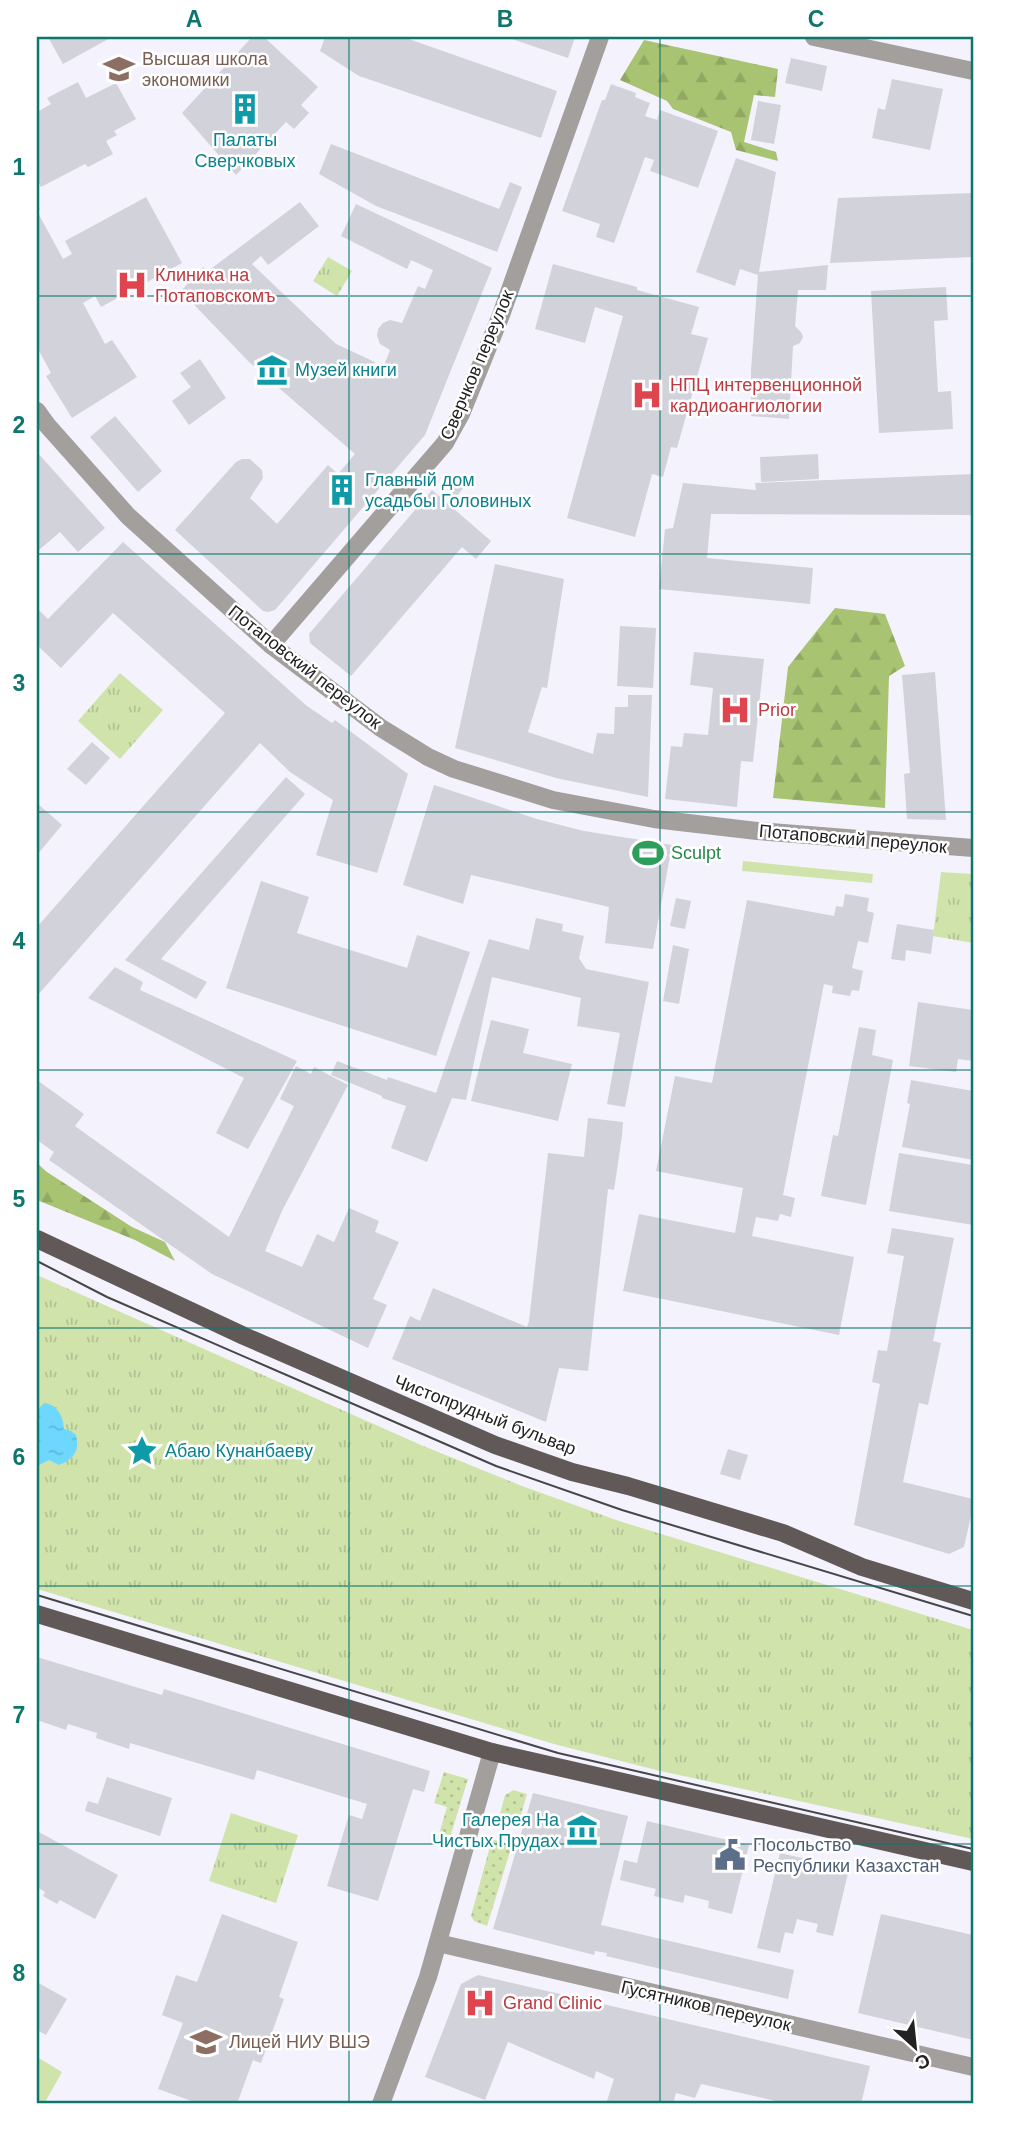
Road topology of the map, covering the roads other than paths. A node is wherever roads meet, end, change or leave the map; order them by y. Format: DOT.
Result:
graph roads {
  1 [pos="600,37"];
  2 [pos="814,37"];
  3 [pos="973,71"];
  4 [pos="37,411"];
  5 [pos="271,645"];
  6 [pos="973,848"];
  7 [pos="37,1239"];
  8 [pos="973,1599"];
  9 [pos="37,1614"];
  10 [pos="492,1752"];
  11 [pos="973,1862"];
  12 [pos="438,1944"];
  13 [pos="973,2067"];
  14 [pos="381,2104"];
  1 -- 5 [label="street, Сверчков переулок"];
  2 -- 3 [label="street"];
  4 -- 5 [label="street, Потаповский переулок"];
  5 -- 6 [label="street, Потаповский переулок"];
  7 -- 8 [label="main road, Чистопрудный бульвар"];
  9 -- 10 [label="main road"];
  10 -- 11 [label="main road"];
  10 -- 12 [label="street"];
  12 -- 13 [label="street, Гусятников переулок"];
  12 -- 14 [label="street"];
}
